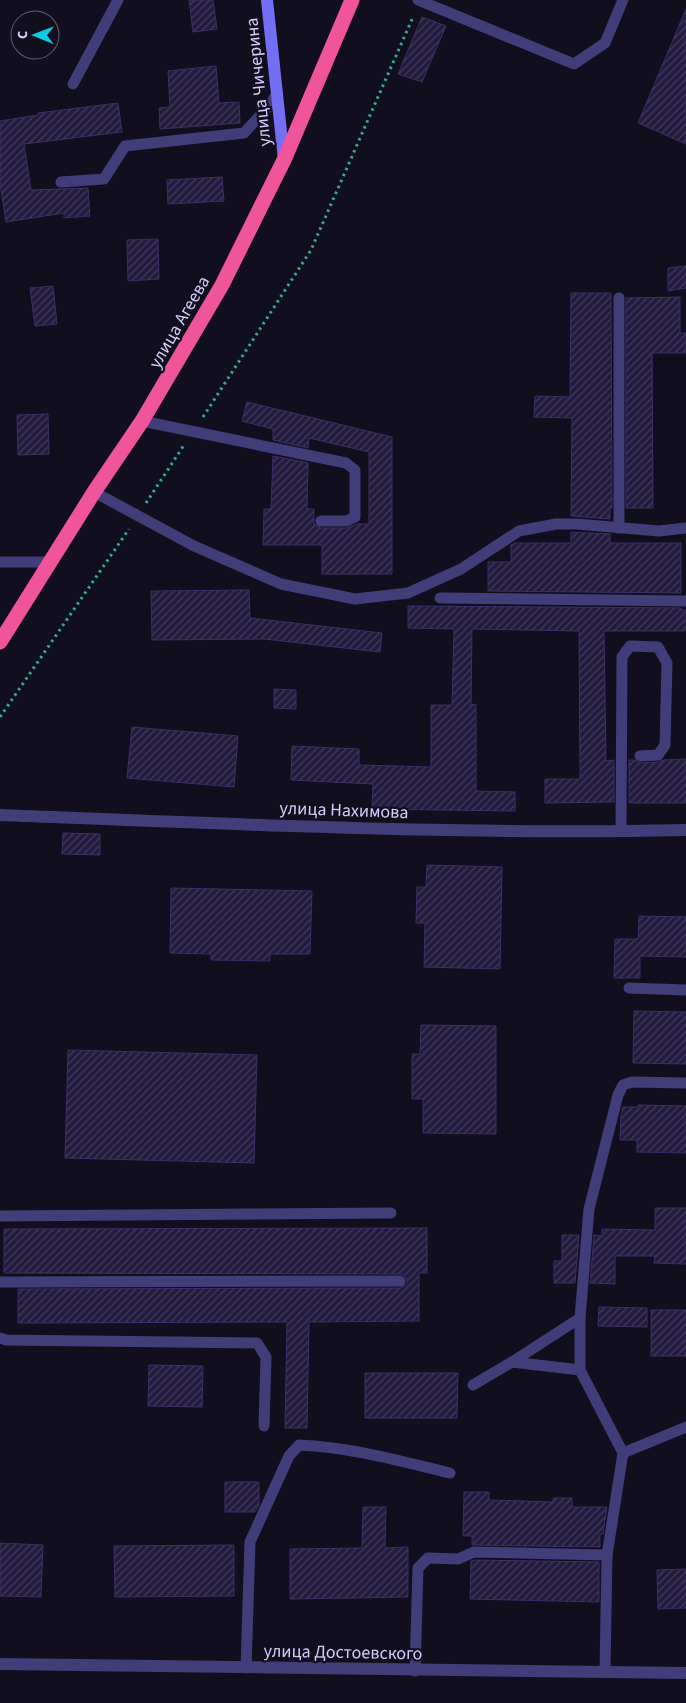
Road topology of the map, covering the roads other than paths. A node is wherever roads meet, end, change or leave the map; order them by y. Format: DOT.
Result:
graph roads {
  1 [pos="118,0"];
  2 [pos="267,0"];
  3 [pos="352,0"];
  4 [pos="419,0"];
  5 [pos="623,0"];
  6 [pos="435,3"];
  7 [pos="73,84"];
  8 [pos="276,94"];
  9 [pos="284,160"];
  10 [pos="61,182"];
  11 [pos="619,298"];
  12 [pos="142,421"];
  13 [pos="94,492"];
  14 [pos="321,521"];
  15 [pos="619,528"];
  16 [pos="686,528"];
  17 [pos="0,562"];
  18 [pos="52,562"];
  19 [pos="440,598"];
  20 [pos="686,601"];
  21 [pos="0,642"];
  22 [pos="640,756"];
  23 [pos="0,816"];
  24 [pos="686,830"];
  25 [pos="621,831"];
  26 [pos="629,988"];
  27 [pos="686,990"];
  28 [pos="686,1083"];
  29 [pos="391,1213"];
  30 [pos="0,1216"];
  31 [pos="400,1281"];
  32 [pos="0,1282"];
  33 [pos="580,1318"];
  34 [pos="0,1338"];
  35 [pos="512,1362"];
  36 [pos="580,1370"];
  37 [pos="473,1385"];
  38 [pos="264,1426"];
  39 [pos="686,1428"];
  40 [pos="623,1453"];
  41 [pos="450,1473"];
  42 [pos="607,1555"];
  43 [pos="0,1664"];
  44 [pos="246,1668"];
  45 [pos="415,1670"];
  46 [pos="605,1672"];
  47 [pos="686,1673"];
  1 -- 7 [label="lane"];
  2 -- 8 [label="main road, улица Чичерина"];
  3 -- 9 [label="highway, улица Агеева"];
  4 -- 6 [label="lane"];
  5 -- 6 [label="lane"];
  8 -- 9 [label="main road, улица Чичерина"];
  8 -- 10 [label="lane"];
  9 -- 12 [label="highway, улица Агеева"];
  11 -- 15 [label="lane"];
  12 -- 13 [label="highway, улица Агеева"];
  12 -- 14 [label="lane"];
  13 -- 15 [label="lane"];
  13 -- 18 [label="highway, улица Агеева"];
  15 -- 16 [label="lane"];
  17 -- 18 [label="lane"];
  18 -- 21 [label="highway, улица Агеева"];
  19 -- 20 [label="lane"];
  22 -- 25 [label="lane"];
  23 -- 25 [label="street, улица Нахимова"];
  24 -- 25 [label="street, улица Нахимова"];
  26 -- 27 [label="lane"];
  28 -- 33 [label="lane"];
  29 -- 30 [label="lane"];
  31 -- 32 [label="lane"];
  33 -- 35 [label="lane"];
  33 -- 36 [label="lane"];
  34 -- 38 [label="lane"];
  35 -- 36 [label="lane"];
  35 -- 37 [label="lane"];
  36 -- 40 [label="lane"];
  39 -- 40 [label="lane"];
  40 -- 42 [label="lane"];
  41 -- 44 [label="lane"];
  42 -- 45 [label="lane"];
  42 -- 46 [label="lane"];
  43 -- 44 [label="street, улица Достоевского"];
  44 -- 45 [label="street, улица Достоевского"];
  45 -- 46 [label="street, улица Достоевского"];
  46 -- 47 [label="street, улица Достоевского"];
}
